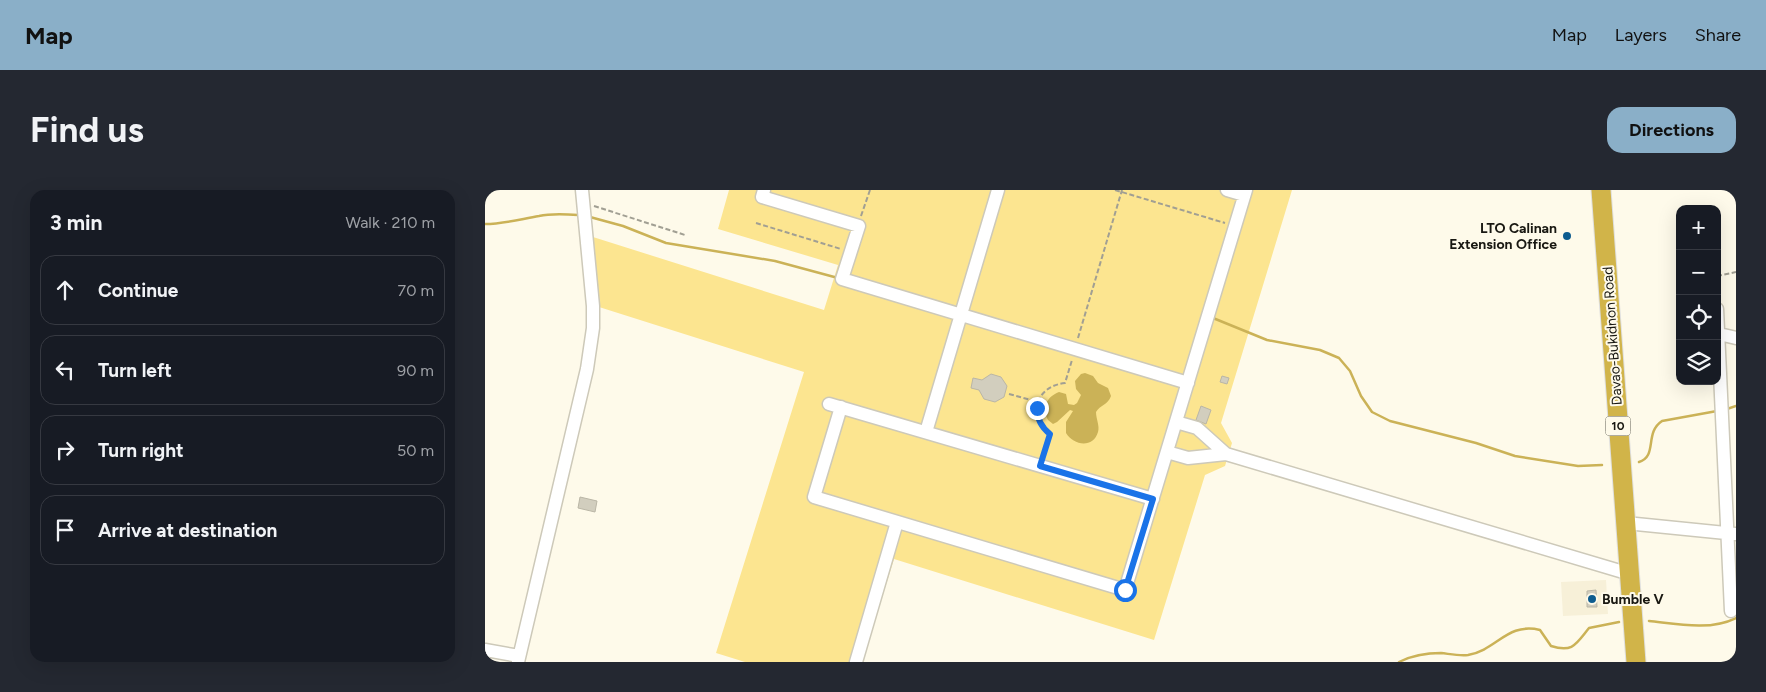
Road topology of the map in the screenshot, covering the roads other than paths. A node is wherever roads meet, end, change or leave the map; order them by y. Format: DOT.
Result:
graph roads {
  1 [pos="764,190"];
  2 [pos="998,190"];
  3 [pos="1227,190"];
  4 [pos="1601,190"];
  5 [pos="1245,192"];
  6 [pos="583,196"];
  7 [pos="961,315"];
  8 [pos="1721,334"];
  9 [pos="1736,338"];
  10 [pos="1719,340"];
  11 [pos="1188,383"];
  12 [pos="1176,422"];
  13 [pos="926,432"];
  14 [pos="1167,452"];
  15 [pos="1226,454"];
  16 [pos="1153,499"];
  17 [pos="897,522"];
  18 [pos="1626,523"];
  19 [pos="1732,534"];
  20 [pos="1630,574"];
  21 [pos="1731,611"];
  22 [pos="485,650"];
  23 [pos="519,659"];
  24 [pos="856,662"];
  25 [pos="1635,662"];
  1 -- 7 [label="street"];
  2 -- 7 [label="street"];
  3 -- 5 [label="street"];
  4 -- 18 [label="highway, Davao-Bukidnon Road / 10"];
  5 -- 11 [label="street"];
  6 -- 23 [label="street"];
  7 -- 11 [label="street"];
  7 -- 13 [label="street"];
  8 -- 9 [label="street"];
  10 -- 19 [label="street"];
  11 -- 12 [label="street"];
  12 -- 14 [label="street"];
  12 -- 15 [label="street"];
  13 -- 16 [label="street"];
  13 -- 17 [label="street"];
  14 -- 15 [label="street"];
  14 -- 16 [label="street"];
  15 -- 20 [label="street"];
  16 -- 17 [label="street"];
  17 -- 24 [label="street"];
  18 -- 19 [label="street"];
  18 -- 20 [label="highway, Davao-Bukidnon Road / 10"];
  19 -- 21 [label="street"];
  20 -- 25 [label="highway, Davao-Bukidnon Road / 10"];
  22 -- 23 [label="street"];
}
